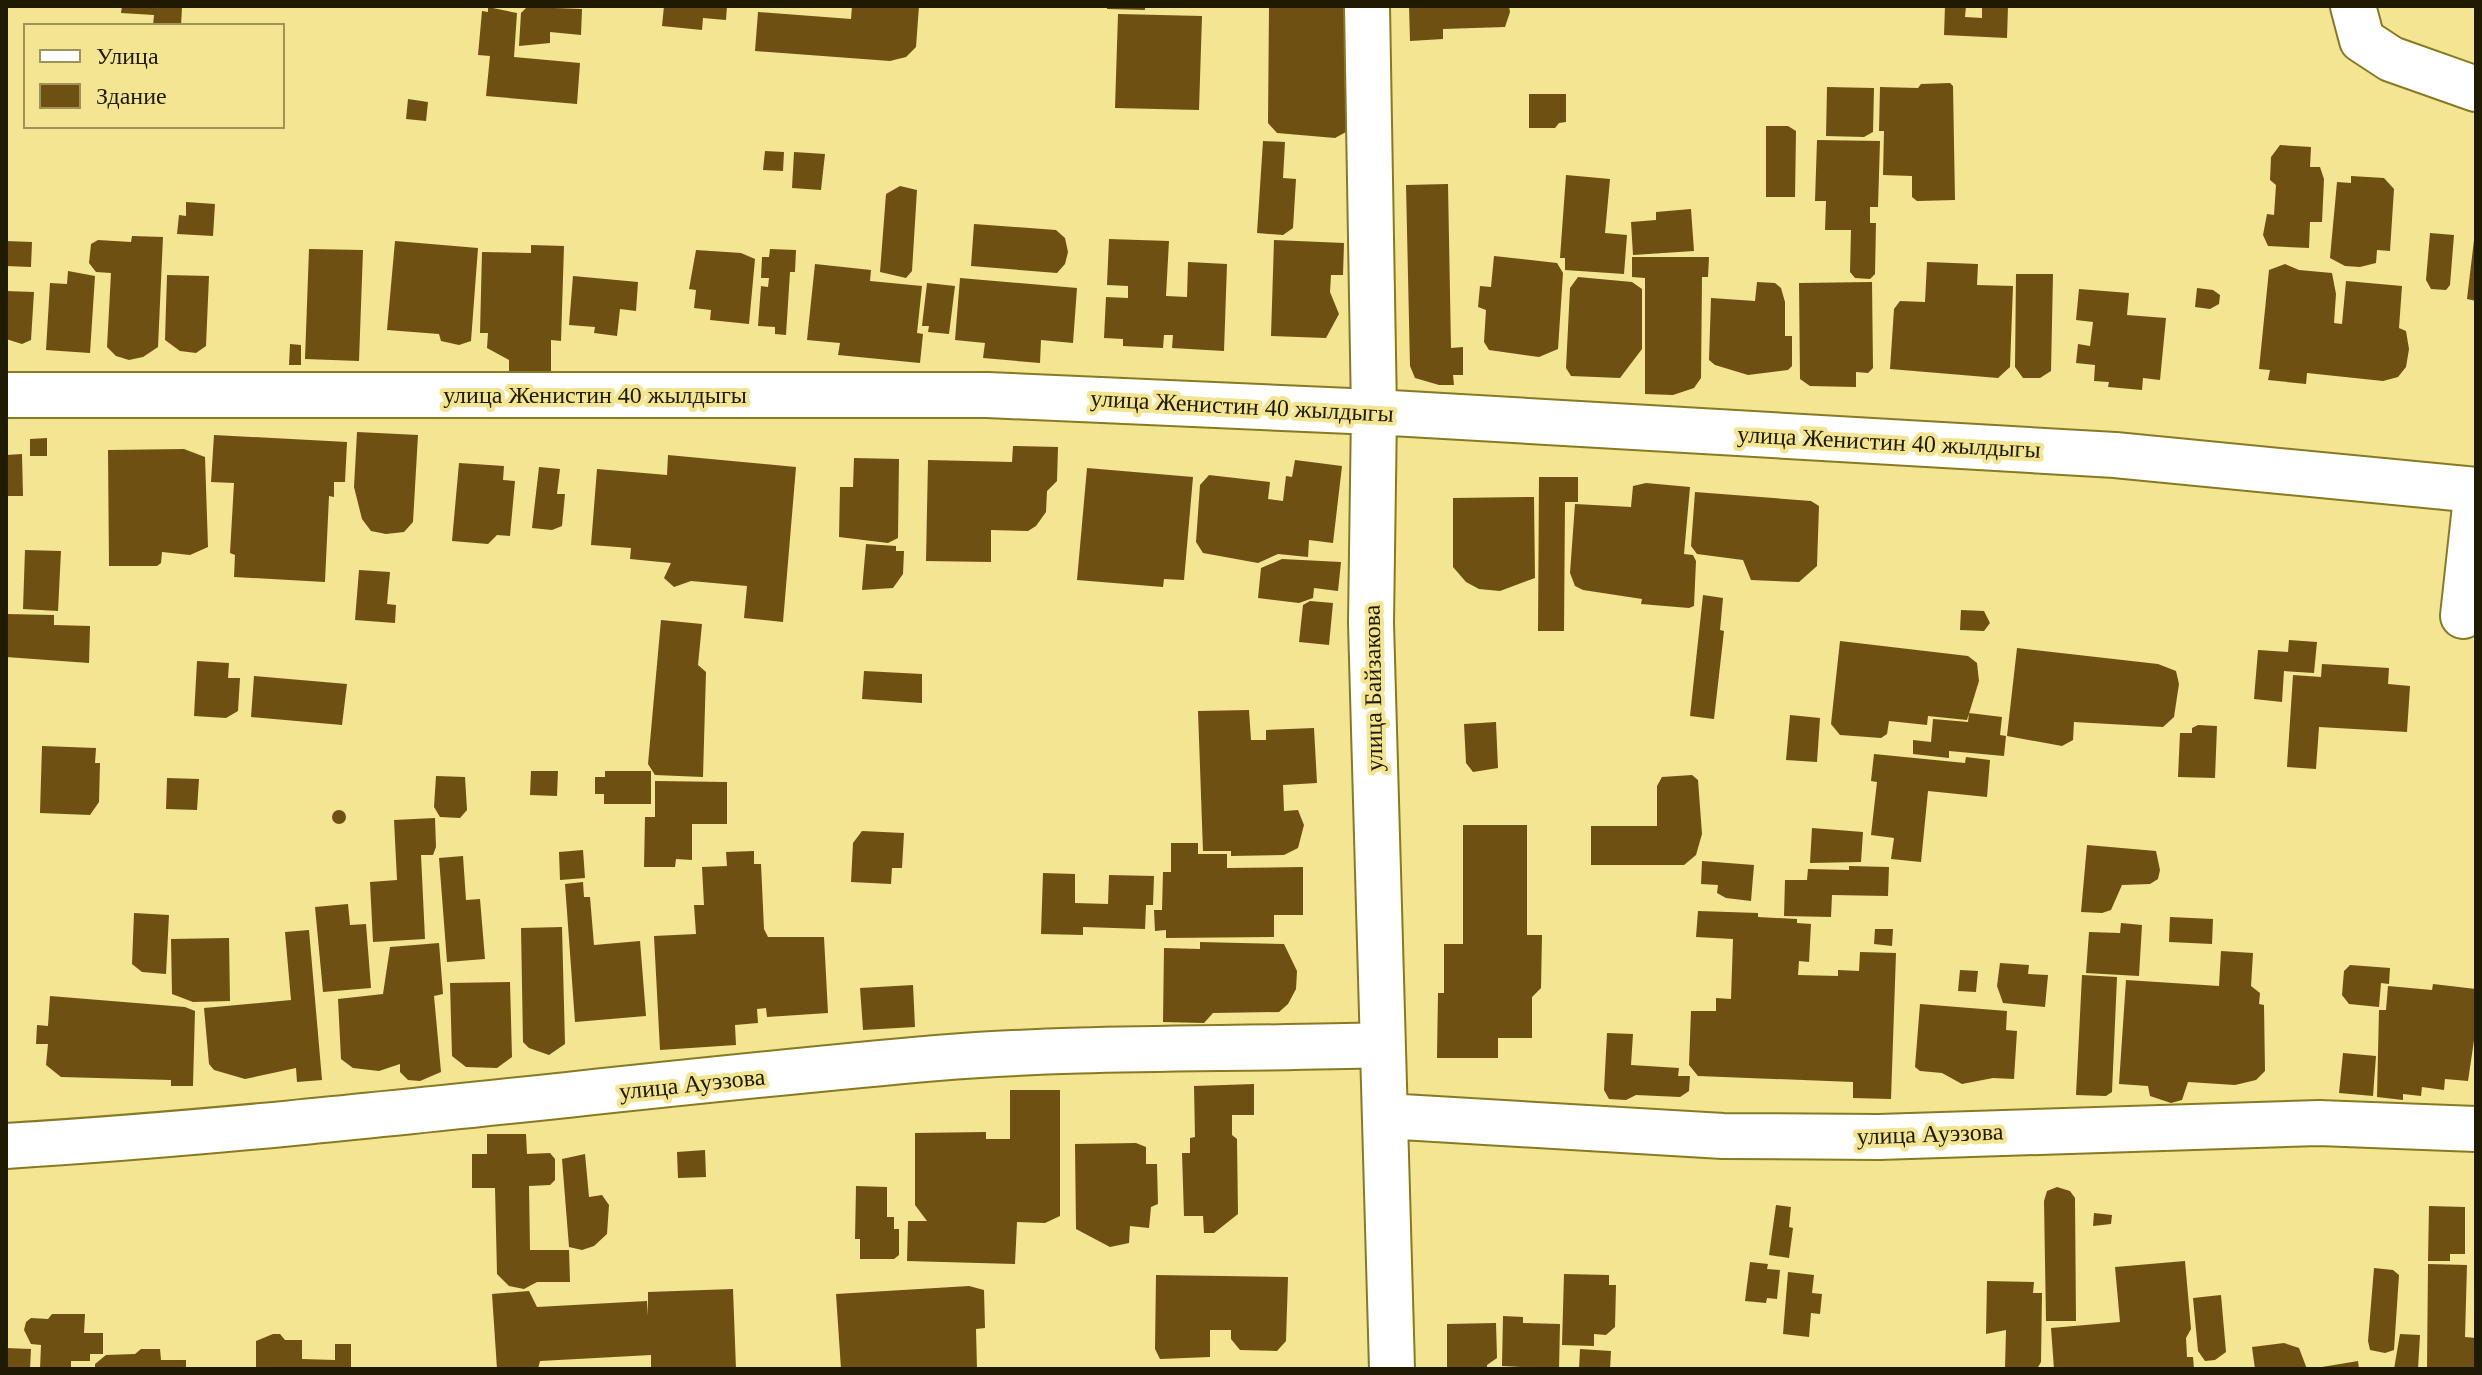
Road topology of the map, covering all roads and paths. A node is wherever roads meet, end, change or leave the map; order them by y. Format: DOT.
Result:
graph roads {
  1 [pos="1367,6"];
  2 [pos="2353,6"];
  3 [pos="2476,89"];
  4 [pos="6,395"];
  5 [pos="1374,412"];
  6 [pos="2476,490"];
  7 [pos="2476,497"];
  8 [pos="2463,616"];
  9 [pos="1380,1045"];
  10 [pos="1385,1116"];
  11 [pos="2476,1129"];
  12 [pos="6,1146"];
  13 [pos="1392,1369"];
  1 -- 5 [label="street, улица Байзакова"];
  2 -- 3 [label="street"];
  4 -- 5 [label="street, улица Женистин 40 жылдыгы"];
  5 -- 6 [label="street, улица Женистин 40 жылдыгы"];
  5 -- 9 [label="street, улица Байзакова"];
  7 -- 8 [label="street"];
  9 -- 10 [label="street, улица Байзакова"];
  9 -- 12 [label="street, улица Ауэзова"];
  10 -- 11 [label="street, улица Ауэзова"];
  10 -- 13 [label="street, улица Байзакова"];
}
